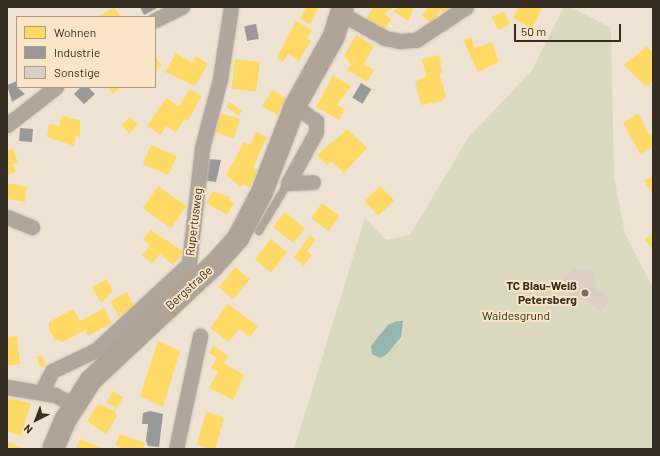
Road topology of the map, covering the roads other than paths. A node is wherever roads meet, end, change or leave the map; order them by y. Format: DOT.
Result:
graph roads {
  1 [pos="182,7"];
  2 [pos="231,7"];
  3 [pos="466,7"];
  4 [pos="342,11"];
  5 [pos="156,20"];
  6 [pos="55,88"];
  7 [pos="295,106"];
  8 [pos="7,125"];
  9 [pos="313,182"];
  10 [pos="288,183"];
  11 [pos="7,217"];
  12 [pos="32,226"];
  13 [pos="259,231"];
  14 [pos="200,336"];
  15 [pos="7,387"];
  16 [pos="41,392"];
  17 [pos="74,405"];
  18 [pos="53,449"];
  19 [pos="176,449"];
  1 -- 5 [label="street"];
  2 -- 16 [label="street, Rupertusweg"];
  3 -- 4 [label="street"];
  4 -- 7 [label="main road, Bergstraße"];
  6 -- 8 [label="street"];
  7 -- 10 [label="street"];
  7 -- 17 [label="main road, Bergstraße"];
  9 -- 10 [label="street"];
  10 -- 13 [label="lane"];
  11 -- 12 [label="street"];
  14 -- 19 [label="street"];
  15 -- 16 [label="street"];
  16 -- 17 [label="street"];
  17 -- 18 [label="main road, Bergstraße"];
}
